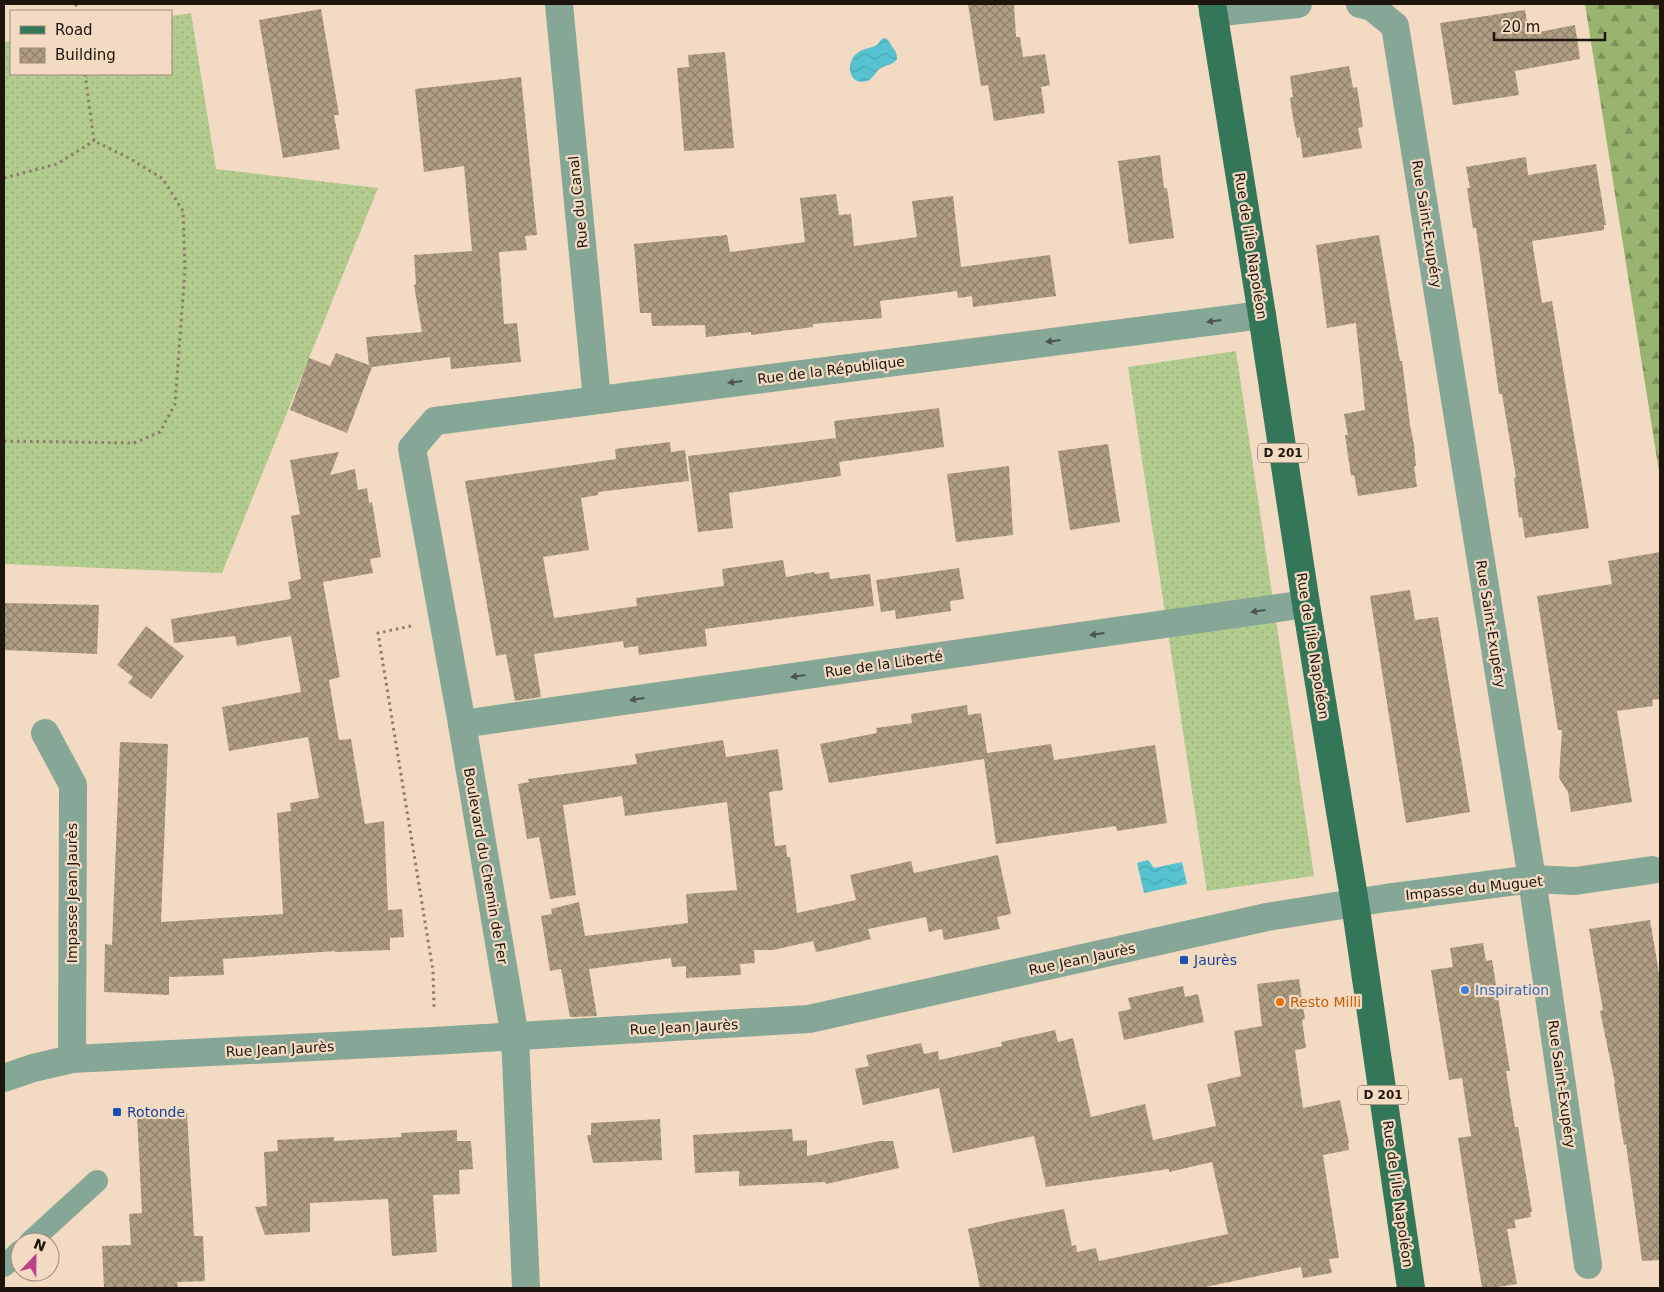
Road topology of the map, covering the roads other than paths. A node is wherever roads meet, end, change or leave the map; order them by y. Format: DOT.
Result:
graph roads {
  1 [pos="559,4"];
  2 [pos="1298,4"];
  3 [pos="1360,4"];
  4 [pos="1213,8"];
  5 [pos="1262,315"];
  6 [pos="597,400"];
  7 [pos="412,448"];
  8 [pos="1306,604"];
  9 [pos="462,724"];
  10 [pos="45,734"];
  11 [pos="1652,870"];
  12 [pos="1532,879"];
  13 [pos="1355,903"];
  14 [pos="515,1037"];
  15 [pos="72,1059"];
  16 [pos="4,1078"];
  17 [pos="97,1180"];
  18 [pos="41,1232"];
  19 [pos="1588,1265"];
  20 [pos="526,1288"];
  21 [pos="1411,1288"];
  1 -- 6 [label="street, Rue du Canal"];
  2 -- 4 [label="street"];
  3 -- 12 [label="street, Rue Saint-Exupéry"];
  4 -- 5 [label="main road, Rue de l'Île Napoléon / D 201"];
  5 -- 6 [label="street, Rue de la République, one-way"];
  5 -- 8 [label="main road, Rue de l'Île Napoléon / D 201"];
  6 -- 7 [label="street, Rue de la République"];
  7 -- 9 [label="street, Boulevard du Chemin de Fer"];
  8 -- 9 [label="street, Rue de la Liberté, one-way"];
  8 -- 13 [label="main road, Rue de l'Île Napoléon / D 201"];
  9 -- 14 [label="street, Boulevard du Chemin de Fer"];
  10 -- 15 [label="street, Impasse Jean Jaurès"];
  11 -- 12 [label="street, Impasse du Muguet"];
  12 -- 13 [label="street, Impasse du Muguet"];
  12 -- 19 [label="street, Rue Saint-Exupéry"];
  13 -- 14 [label="street, Rue Jean Jaurès"];
  13 -- 21 [label="main road, Rue de l'Île Napoléon / D 201"];
  14 -- 15 [label="street, Rue Jean Jaurès"];
  14 -- 20 [label="street, Boulevard du Chemin de Fer"];
  15 -- 16 [label="street, Rue Jean Jaurès"];
  17 -- 18 [label="lane"];
}
